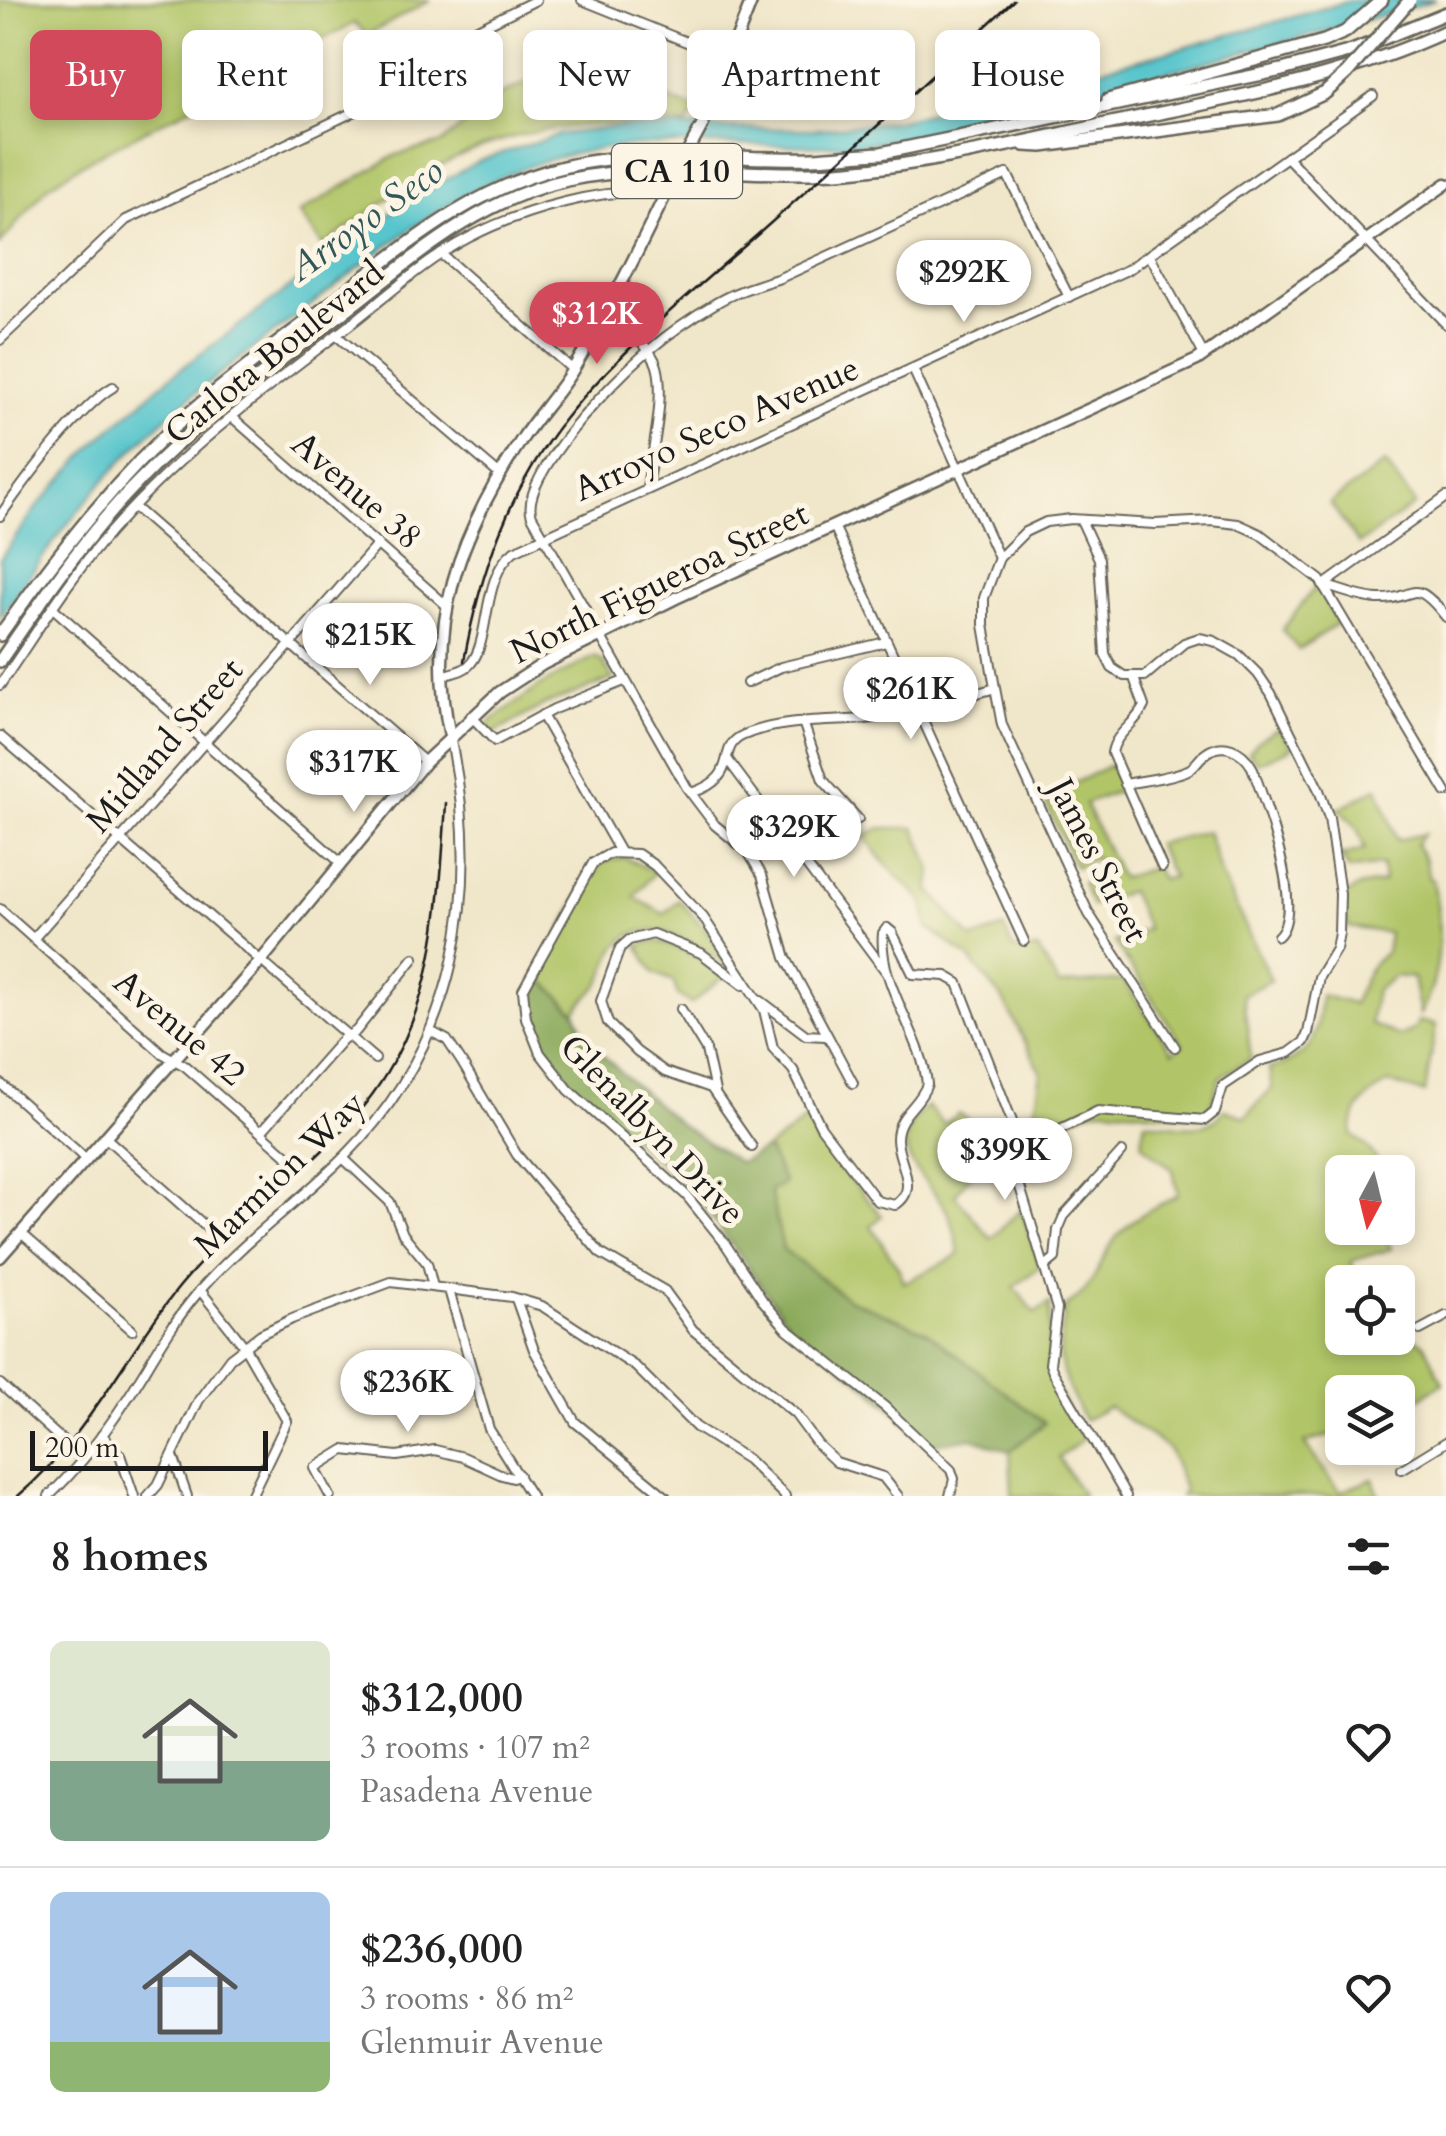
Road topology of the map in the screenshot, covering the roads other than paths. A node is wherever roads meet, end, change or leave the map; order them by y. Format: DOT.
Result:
graph roads {
  1 [pos="536,0"];
  2 [pos="582,0"];
  3 [pos="752,0"];
  4 [pos="1382,0"];
  5 [pos="1410,0"];
  6 [pos="1446,13"];
  7 [pos="740,30"];
  8 [pos="1446,33"];
  9 [pos="687,41"];
  10 [pos="1373,96"];
  11 [pos="705,120"];
  12 [pos="988,132"];
  13 [pos="1010,144"];
  14 [pos="1287,157"];
  15 [pos="1446,184"];
  16 [pos="666,194"];
  17 [pos="1366,241"];
  18 [pos="441,254"];
  19 [pos="1150,256"];
  20 [pos="1069,297"];
  21 [pos="607,308"];
  22 [pos="1446,324"];
  23 [pos="336,335"];
  24 [pos="0,340"];
  25 [pos="648,351"];
  26 [pos="1204,355"];
  27 [pos="914,369"];
  28 [pos="573,370"];
  29 [pos="113,387"];
  30 [pos="232,418"];
  31 [pos="958,471"];
  32 [pos="500,475"];
  33 [pos="647,488"];
  34 [pos="1446,497"];
  35 [pos="134,507"];
  36 [pos="0,516"];
  37 [pos="1081,520"];
  38 [pos="834,528"];
  39 [pos="544,536"];
  40 [pos="378,544"];
  41 [pos="998,558"];
  42 [pos="1324,585"];
  43 [pos="446,605"];
  44 [pos="53,608"];
  45 [pos="1446,617"];
  46 [pos="0,635"];
  47 [pos="599,637"];
  48 [pos="886,642"];
  49 [pos="290,643"];
  50 [pos="0,662"];
  51 [pos="440,677"];
  52 [pos="1134,678"];
  53 [pos="624,682"];
  54 [pos="747,683"];
  55 [pos="0,685"];
  56 [pos="995,688"];
  57 [pos="917,710"];
  58 [pos="542,715"];
  59 [pos="471,716"];
  60 [pos="803,722"];
  61 [pos="0,736"];
  62 [pos="450,736"];
  63 [pos="205,739"];
  64 [pos="727,760"];
  65 [pos="424,762"];
  66 [pos="1125,784"];
  67 [pos="1446,792"];
  68 [pos="691,794"];
  69 [pos="858,820"];
  70 [pos="118,840"];
  71 [pos="620,852"];
  72 [pos="342,863"];
  73 [pos="1162,867"];
  74 [pos="0,909"];
  75 [pos="1278,936"];
  76 [pos="34,938"];
  77 [pos="1024,940"];
  78 [pos="414,958"];
  79 [pos="260,962"];
  80 [pos="890,977"];
  81 [pos="754,996"];
  82 [pos="681,1009"];
  83 [pos="432,1032"];
  84 [pos="348,1036"];
  85 [pos="825,1036"];
  86 [pos="1175,1046"];
  87 [pos="173,1059"];
  88 [pos="375,1059"];
  89 [pos="0,1083"];
  90 [pos="854,1083"];
  91 [pos="716,1094"];
  92 [pos="262,1132"];
  93 [pos="105,1137"];
  94 [pos="1022,1147"];
  95 [pos="752,1148"];
  96 [pos="1122,1152"];
  97 [pos="86,1158"];
  98 [pos="343,1158"];
  99 [pos="291,1159"];
  100 [pos="21,1233"];
  101 [pos="213,1233"];
  102 [pos="0,1257"];
  103 [pos="1044,1267"];
  104 [pos="432,1287"];
  105 [pos="200,1290"];
  106 [pos="449,1290"];
  107 [pos="516,1298"];
  108 [pos="1446,1316"];
  109 [pos="132,1330"];
  110 [pos="1420,1330"];
  111 [pos="244,1346"];
  112 [pos="0,1384"];
  113 [pos="102,1435"];
  114 [pos="1446,1442"];
  115 [pos="173,1456"];
  116 [pos="84,1459"];
  117 [pos="1402,1468"];
  118 [pos="519,1475"];
  119 [pos="49,1496"];
  120 [pos="134,1496"];
  121 [pos="148,1496"];
  122 [pos="187,1496"];
  123 [pos="251,1496"];
  124 [pos="330,1496"];
  125 [pos="530,1496"];
  126 [pos="665,1496"];
  127 [pos="786,1496"];
  128 [pos="898,1496"];
  129 [pos="950,1496"];
  130 [pos="1126,1496"];
  1 -- 24 [label="street"];
  2 -- 9 [label="street"];
  3 -- 7 [label="main road"];
  4 -- 12 [label="highway"];
  5 -- 13 [label="highway, bridge"];
  6 -- 12 [label="highway, CA 110"];
  8 -- 13 [label="highway, CA 110"];
  10 -- 14 [label="street, Arroyo Seco Avenue"];
  11 -- 16 [label="main road, bridge"];
  12 -- 46 [label="highway, CA 110"];
  13 -- 50 [label="highway, CA 110"];
  14 -- 17 [label="street"];
  14 -- 19 [label="street, Arroyo Seco Avenue"];
  15 -- 17 [label="main road, North Figueroa Street"];
  16 -- 18 [label="street, Carlota Boulevard"];
  16 -- 21 [label="main road"];
  17 -- 22 [label="street"];
  17 -- 26 [label="main road, North Figueroa Street"];
  18 -- 23 [label="street, Carlota Boulevard"];
  18 -- 28 [label="street"];
  19 -- 20 [label="street, Arroyo Seco Avenue"];
  19 -- 26 [label="street"];
  20 -- 25 [label="street"];
  20 -- 27 [label="street, Arroyo Seco Avenue"];
  21 -- 25 [label="street"];
  21 -- 28 [label="main road"];
  23 -- 30 [label="street, Carlota Boulevard"];
  23 -- 32 [label="street"];
  25 -- 33 [label="street"];
  25 -- 39 [label="street"];
  26 -- 31 [label="main road, North Figueroa Street"];
  27 -- 31 [label="street"];
  27 -- 33 [label="street, Arroyo Seco Avenue"];
  28 -- 32 [label="main road"];
  29 -- 36 [label="street"];
  30 -- 35 [label="street, Carlota Boulevard"];
  30 -- 40 [label="street, Avenue 38"];
  31 -- 38 [label="main road, North Figueroa Street"];
  31 -- 41 [label="street"];
  32 -- 43 [label="main road"];
  33 -- 39 [label="street, Arroyo Seco Avenue"];
  34 -- 42 [label="street"];
  35 -- 44 [label="street, Carlota Boulevard"];
  35 -- 49 [label="street"];
  37 -- 41 [label="street"];
  37 -- 42 [label="street"];
  37 -- 52 [label="street"];
  38 -- 47 [label="main road, North Figueroa Street"];
  38 -- 48 [label="street"];
  39 -- 47 [label="street"];
  39 -- 51 [label="street"];
  40 -- 43 [label="street, Avenue 38"];
  40 -- 49 [label="street, Midland Street"];
  41 -- 56 [label="street, James Street"];
  42 -- 45 [label="street"];
  42 -- 67 [label="street"];
  43 -- 51 [label="main road"];
  44 -- 55 [label="street, Carlota Boulevard"];
  44 -- 63 [label="street"];
  47 -- 53 [label="street"];
  47 -- 59 [label="main road, North Figueroa Street"];
  48 -- 54 [label="street"];
  48 -- 57 [label="street"];
  49 -- 63 [label="street, Midland Street"];
  49 -- 65 [label="street"];
  51 -- 62 [label="main road"];
  52 -- 66 [label="street"];
  52 -- 94 [label="street"];
  53 -- 58 [label="street, North Figueroa Street"];
  53 -- 68 [label="street"];
  56 -- 57 [label="street"];
  56 -- 86 [label="street, James Street"];
  57 -- 60 [label="street"];
  57 -- 77 [label="street"];
  58 -- 59 [label="street, North Figueroa Street"];
  58 -- 71 [label="street"];
  59 -- 62 [label="main road, North Figueroa Street"];
  60 -- 64 [label="street"];
  60 -- 69 [label="street"];
  61 -- 70 [label="street"];
  62 -- 65 [label="main road, North Figueroa Street"];
  62 -- 83 [label="street, Marmion Way"];
  63 -- 70 [label="street, Midland Street"];
  63 -- 72 [label="street"];
  64 -- 68 [label="street"];
  64 -- 80 [label="street"];
  65 -- 72 [label="main road, North Figueroa Street"];
  66 -- 73 [label="street"];
  66 -- 75 [label="street"];
  68 -- 85 [label="street"];
  70 -- 76 [label="street, Midland Street"];
  70 -- 79 [label="street"];
  71 -- 81 [label="street"];
  71 -- 129 [label="street, Glenalbyn Drive"];
  72 -- 79 [label="main road, North Figueroa Street"];
  74 -- 76 [label="street, Avenue 42"];
  76 -- 87 [label="street, Avenue 42"];
  78 -- 84 [label="street"];
  79 -- 84 [label="street"];
  79 -- 87 [label="main road, North Figueroa Street"];
  80 -- 81 [label="street"];
  80 -- 94 [label="street"];
  81 -- 85 [label="street"];
  81 -- 91 [label="street"];
  82 -- 91 [label="street"];
  83 -- 98 [label="street, Marmion Way"];
  83 -- 128 [label="street"];
  84 -- 88 [label="street"];
  84 -- 92 [label="street"];
  85 -- 90 [label="street"];
  87 -- 92 [label="street, Avenue 42"];
  87 -- 93 [label="main road, North Figueroa Street"];
  89 -- 97 [label="street"];
  91 -- 95 [label="street"];
  92 -- 99 [label="street, Avenue 42"];
  93 -- 97 [label="main road, North Figueroa Street"];
  93 -- 101 [label="street"];
  94 -- 103 [label="street"];
  96 -- 103 [label="street"];
  97 -- 100 [label="main road, North Figueroa Street"];
  98 -- 104 [label="street"];
  98 -- 105 [label="street, Marmion Way"];
  100 -- 102 [label="main road, North Figueroa Street"];
  100 -- 109 [label="street"];
  103 -- 130 [label="street"];
  104 -- 106 [label="street"];
  104 -- 111 [label="street"];
  105 -- 111 [label="street"];
  105 -- 113 [label="street, Marmion Way"];
  106 -- 107 [label="street"];
  106 -- 118 [label="street"];
  107 -- 126 [label="street"];
  107 -- 127 [label="street"];
  108 -- 110 [label="street"];
  111 -- 115 [label="street"];
  111 -- 123 [label="street"];
  112 -- 116 [label="street"];
  113 -- 116 [label="street, Marmion Way"];
  113 -- 120 [label="street"];
  114 -- 117 [label="street"];
  115 -- 121 [label="street"];
  115 -- 122 [label="street"];
  116 -- 119 [label="street, Marmion Way"];
  118 -- 124 [label="street"];
  118 -- 125 [label="street"];
}
